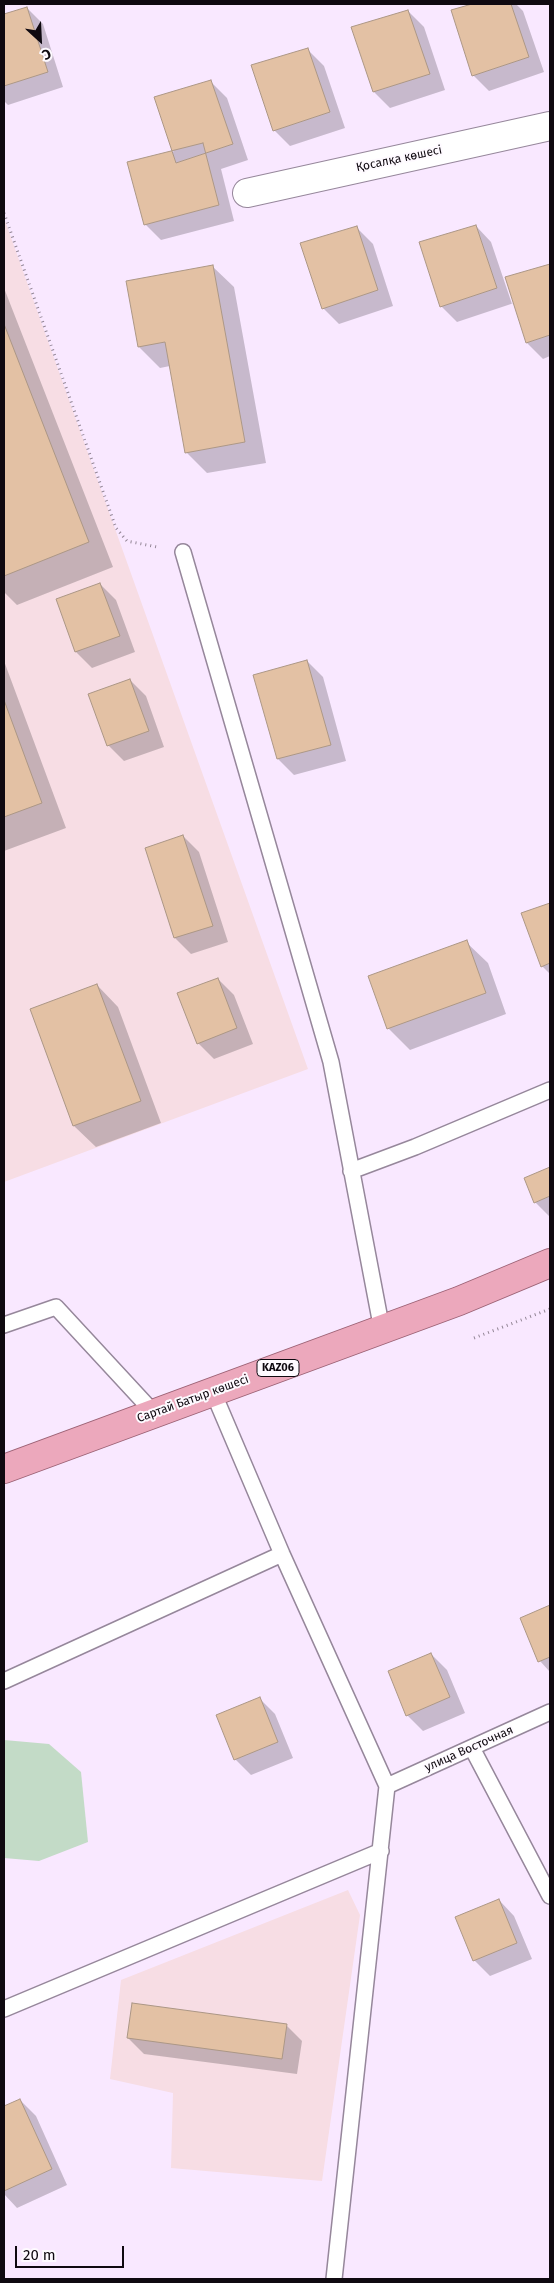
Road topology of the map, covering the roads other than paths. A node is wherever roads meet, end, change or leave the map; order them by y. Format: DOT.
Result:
graph roads {
  1 [pos="550,126"];
  2 [pos="247,193"];
  3 [pos="183,552"];
  4 [pos="550,1090"];
  5 [pos="351,1171"];
  6 [pos="550,1263"];
  7 [pos="4,1326"];
  8 [pos="382,1330"];
  9 [pos="213,1392"];
  10 [pos="154,1413"];
  11 [pos="4,1469"];
  12 [pos="282,1554"];
  13 [pos="4,1681"];
  14 [pos="550,1712"];
  15 [pos="472,1748"];
  16 [pos="387,1786"];
  17 [pos="381,1851"];
  18 [pos="550,1896"];
  19 [pos="4,2009"];
  20 [pos="334,2279"];
  1 -- 2 [label="street, Қосалқа көшесі"];
  3 -- 5 [label="lane"];
  4 -- 5 [label="lane"];
  5 -- 8 [label="lane"];
  6 -- 8 [label="highway, Сартай Батыр көшесі / KАZ06"];
  7 -- 10 [label="lane"];
  8 -- 9 [label="highway, Сартай Батыр көшесі / KАZ06"];
  9 -- 10 [label="highway, Сартай Батыр көшесі / KАZ06"];
  9 -- 12 [label="lane"];
  10 -- 11 [label="highway, Сартай Батыр көшесі / KАZ06"];
  12 -- 13 [label="lane"];
  12 -- 16 [label="lane"];
  14 -- 15 [label="lane, улица Восточная"];
  15 -- 16 [label="lane, улица Восточная"];
  15 -- 18 [label="lane"];
  16 -- 17 [label="lane"];
  17 -- 19 [label="lane"];
  17 -- 20 [label="lane"];
}
